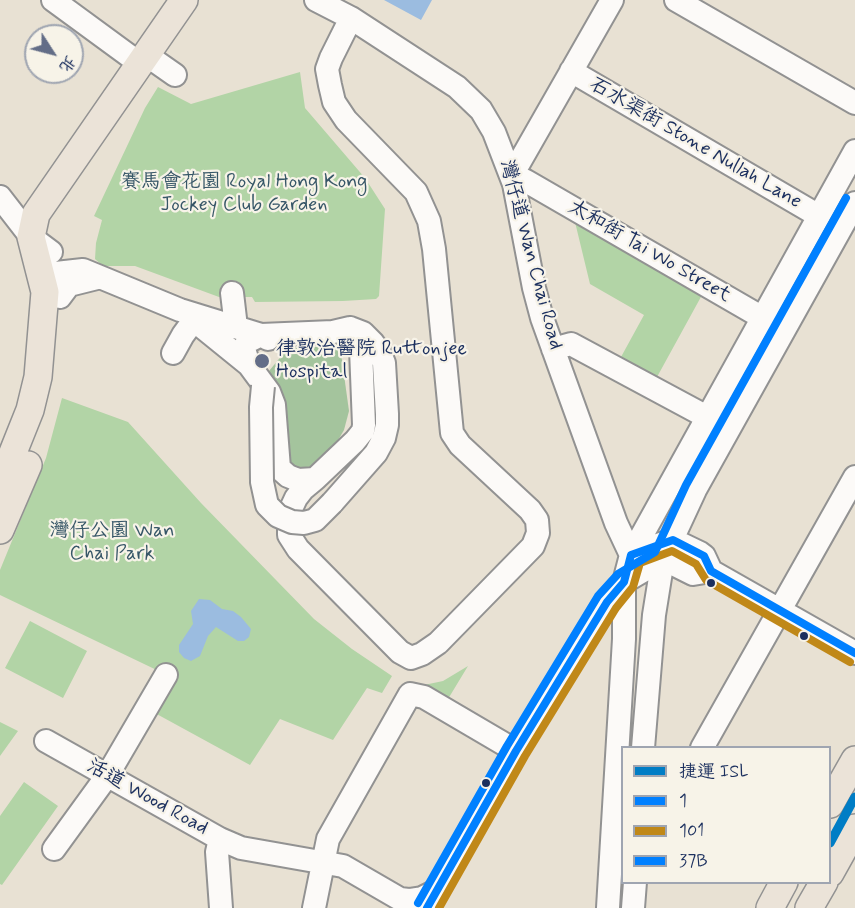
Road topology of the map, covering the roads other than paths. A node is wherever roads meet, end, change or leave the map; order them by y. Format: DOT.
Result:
graph roads {
  1 [pos="53,0"];
  2 [pos="184,0"];
  3 [pos="316,0"];
  4 [pos="612,0"];
  5 [pos="676,0"];
  6 [pos="351,18"];
  7 [pos="142,59"];
  8 [pos="571,71"];
  9 [pos="176,75"];
  10 [pos="855,103"];
  11 [pos="855,151"];
  12 [pos="511,175"];
  13 [pos="0,197"];
  14 [pos="855,203"];
  15 [pos="819,216"];
  16 [pos="49,270"];
  17 [pos="232,293"];
  18 [pos="187,315"];
  19 [pos="762,318"];
  20 [pos="236,327"];
  21 [pos="350,328"];
  22 [pos="784,330"];
  23 [pos="261,334"];
  24 [pos="317,344"];
  25 [pos="553,349"];
  26 [pos="173,353"];
  27 [pos="249,365"];
  28 [pos="263,386"];
  29 [pos="706,417"];
  30 [pos="728,429"];
  31 [pos="9,442"];
  32 [pos="279,468"];
  33 [pos="855,477"];
  34 [pos="315,479"];
  35 [pos="0,484"];
  36 [pos="289,513"];
  37 [pos="0,530"];
  38 [pos="668,549"];
  39 [pos="631,555"];
  40 [pos="624,582"];
  41 [pos="780,610"];
  42 [pos="855,653"];
  43 [pos="166,675"];
  44 [pos="46,741"];
  45 [pos="643,746"];
  46 [pos="703,746"];
  47 [pos="516,751"];
  48 [pos="620,751"];
  49 [pos="855,760"];
  50 [pos="107,776"];
  51 [pos="831,802"];
  52 [pos="855,828"];
  53 [pos="220,839"];
  54 [pos="54,849"];
  55 [pos="324,861"];
  56 [pos="616,866"];
  57 [pos="831,871"];
  58 [pos="635,884"];
  59 [pos="783,884"];
  60 [pos="823,884"];
  61 [pos="433,899"];
  62 [pos="221,908"];
  63 [pos="314,908"];
  64 [pos="608,908"];
  65 [pos="633,908"];
  66 [pos="770,908"];
  67 [pos="809,908"];
  1 -- 7 [label="street"];
  2 -- 7 [label="main road"];
  3 -- 6 [label="street, 灣仔道 Wan Chai Road"];
  4 -- 8 [label="street"];
  5 -- 10 [label="street"];
  6 -- 12 [label="street, 灣仔道 Wan Chai Road"];
  6 -- 36 [label="street"];
  7 -- 9 [label="street"];
  7 -- 16 [label="main road"];
  8 -- 12 [label="street"];
  8 -- 15 [label="street, 石水渠街 Stone Nullah Lane"];
  11 -- 15 [label="street"];
  12 -- 19 [label="street, 太和街 Tai Wo Street"];
  12 -- 25 [label="street, 灣仔道 Wan Chai Road"];
  13 -- 16 [label="street"];
  14 -- 22 [label="street"];
  15 -- 19 [label="street"];
  16 -- 18 [label="street"];
  16 -- 31 [label="main road"];
  16 -- 37 [label="main road"];
  17 -- 20 [label="street"];
  18 -- 20 [label="street"];
  18 -- 26 [label="street"];
  18 -- 27 [label="street"];
  19 -- 22 [label="street, 太和街 Tai Wo Street"];
  19 -- 29 [label="street"];
  20 -- 23 [label="street"];
  21 -- 23 [label="street"];
  21 -- 28 [label="street, bridge"];
  21 -- 34 [label="street"];
  22 -- 30 [label="street"];
  23 -- 24 [label="street"];
  23 -- 27 [label="street"];
  25 -- 29 [label="street"];
  25 -- 39 [label="street, 灣仔道 Wan Chai Road"];
  27 -- 28 [label="street"];
  28 -- 32 [label="street"];
  29 -- 30 [label="street"];
  29 -- 39 [label="street"];
  30 -- 38 [label="street"];
  31 -- 35 [label="main road"];
  32 -- 34 [label="street"];
  32 -- 36 [label="street"];
  33 -- 41 [label="street"];
  34 -- 36 [label="street"];
  38 -- 39 [label="street"];
  38 -- 40 [label="street"];
  38 -- 41 [label="street"];
  38 -- 45 [label="street"];
  39 -- 40 [label="street"];
  40 -- 47 [label="street"];
  40 -- 48 [label="street"];
  41 -- 42 [label="street"];
  41 -- 46 [label="street"];
  43 -- 50 [label="street"];
  44 -- 50 [label="street, 活道 Wood Road"];
  47 -- 55 [label="street"];
  47 -- 61 [label="street"];
  48 -- 56 [label="street"];
  49 -- 51 [label="main road"];
  50 -- 53 [label="street, 活道 Wood Road"];
  50 -- 54 [label="street"];
  52 -- 57 [label="main road"];
  53 -- 55 [label="street"];
  53 -- 62 [label="street, 活道 Wood Road"];
  55 -- 61 [label="street"];
  55 -- 63 [label="street"];
  56 -- 64 [label="street"];
  58 -- 65 [label="street"];
  59 -- 66 [label="main road"];
  60 -- 67 [label="main road"];
}
